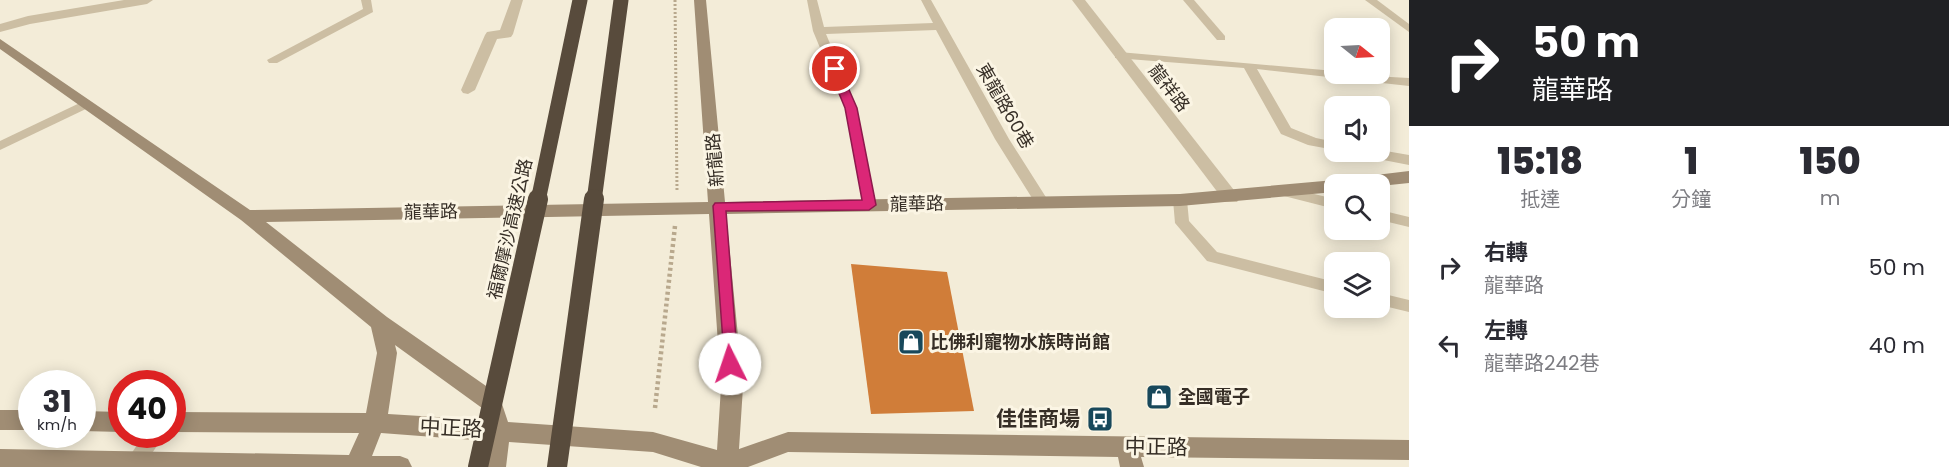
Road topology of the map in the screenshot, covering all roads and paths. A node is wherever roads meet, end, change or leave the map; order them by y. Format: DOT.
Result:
graph roads {
  1 [pos="147,0"];
  2 [pos="366,0"];
  3 [pos="517,0"];
  4 [pos="580,0"];
  5 [pos="621,0"];
  6 [pos="675,0"];
  7 [pos="700,0"];
  8 [pos="812,0"];
  9 [pos="926,0"];
  10 [pos="1078,0"];
  11 [pos="1188,0"];
  12 [pos="1390,0"];
  13 [pos="1371,1"];
  14 [pos="940,26"];
  15 [pos="0,28"];
  16 [pos="1409,29"];
  17 [pos="819,31"];
  18 [pos="1221,38"];
  19 [pos="0,43"];
  20 [pos="1119,56"];
  21 [pos="273,60"];
  22 [pos="1248,65"];
  23 [pos="1409,82"];
  24 [pos="468,90"];
  25 [pos="86,104"];
  26 [pos="1324,144"];
  27 [pos="0,146"];
  28 [pos="1390,157"];
  29 [pos="1409,160"];
  30 [pos="1409,177"];
  31 [pos="1390,179"];
  32 [pos="1324,187"];
  33 [pos="677,191"];
  34 [pos="1286,192"];
  35 [pos="1231,198"];
  36 [pos="1180,200"];
  37 [pos="1324,201"];
  38 [pos="1042,202"];
  39 [pos="869,205"];
  40 [pos="719,206"];
  41 [pos="247,216"];
  42 [pos="1390,217"];
  43 [pos="1409,222"];
  44 [pos="676,223"];
  45 [pos="1324,285"];
  46 [pos="1390,301"];
  47 [pos="1409,306"];
  48 [pos="380,323"];
  49 [pos="656,408"];
  50 [pos="0,420"];
  51 [pos="18,420"];
  52 [pos="186,422"];
  53 [pos="375,423"];
  54 [pos="500,431"];
  55 [pos="146,448"];
  56 [pos="1409,450"];
  57 [pos="1129,457"];
  58 [pos="0,460"];
  59 [pos="134,465"];
  60 [pos="356,465"];
  61 [pos="725,466"];
  62 [pos="400,467"];
  63 [pos="478,467"];
  64 [pos="494,467"];
  65 [pos="557,467"];
  1 -- 15 [label="street"];
  2 -- 21 [label="lane"];
  3 -- 24 [label="street"];
  4 -- 63 [label="highway, 福爾摩沙高速公路, bridge"];
  5 -- 65 [label="highway, bridge"];
  6 -- 33 [label="path"];
  7 -- 40 [label="street, 新龍路"];
  8 -- 17 [label="lane"];
  9 -- 14 [label="lane, 東龍路60巷"];
  10 -- 20 [label="street, 龍祥路"];
  11 -- 18 [label="lane"];
  12 -- 13 [label="lane"];
  13 -- 16 [label="lane"];
  14 -- 17 [label="lane"];
  14 -- 38 [label="lane, 東龍路60巷"];
  17 -- 39 [label="lane"];
  19 -- 25 [label="street"];
  20 -- 22 [label="lane"];
  20 -- 35 [label="street, 龍祥路"];
  22 -- 23 [label="lane"];
  22 -- 26 [label="lane"];
  25 -- 27 [label="lane"];
  25 -- 41 [label="street"];
  28 -- 29 [label="lane"];
  30 -- 31 [label="street"];
  32 -- 34 [label="street, 龍華路"];
  34 -- 35 [label="street, 龍華路"];
  34 -- 37 [label="lane"];
  35 -- 36 [label="street, 龍華路"];
  36 -- 38 [label="street, 龍華路"];
  36 -- 45 [label="lane"];
  38 -- 39 [label="street, 龍華路"];
  39 -- 40 [label="street, 龍華路"];
  40 -- 41 [label="street, 龍華路"];
  40 -- 61 [label="street, 新龍路"];
  41 -- 48 [label="street"];
  42 -- 43 [label="lane"];
  44 -- 49 [label="path"];
  46 -- 47 [label="lane"];
  48 -- 53 [label="street"];
  48 -- 54 [label="street"];
  50 -- 51 [label="street"];
  52 -- 53 [label="street, 中正路"];
  53 -- 54 [label="street, 中正路"];
  53 -- 60 [label="street"];
  54 -- 61 [label="street, 中正路"];
  54 -- 64 [label="street"];
  55 -- 59 [label="lane"];
  56 -- 57 [label="street, 中正路"];
  57 -- 61 [label="street, 中正路"];
  58 -- 59 [label="street"];
  59 -- 60 [label="street"];
  60 -- 62 [label="street"];
}
